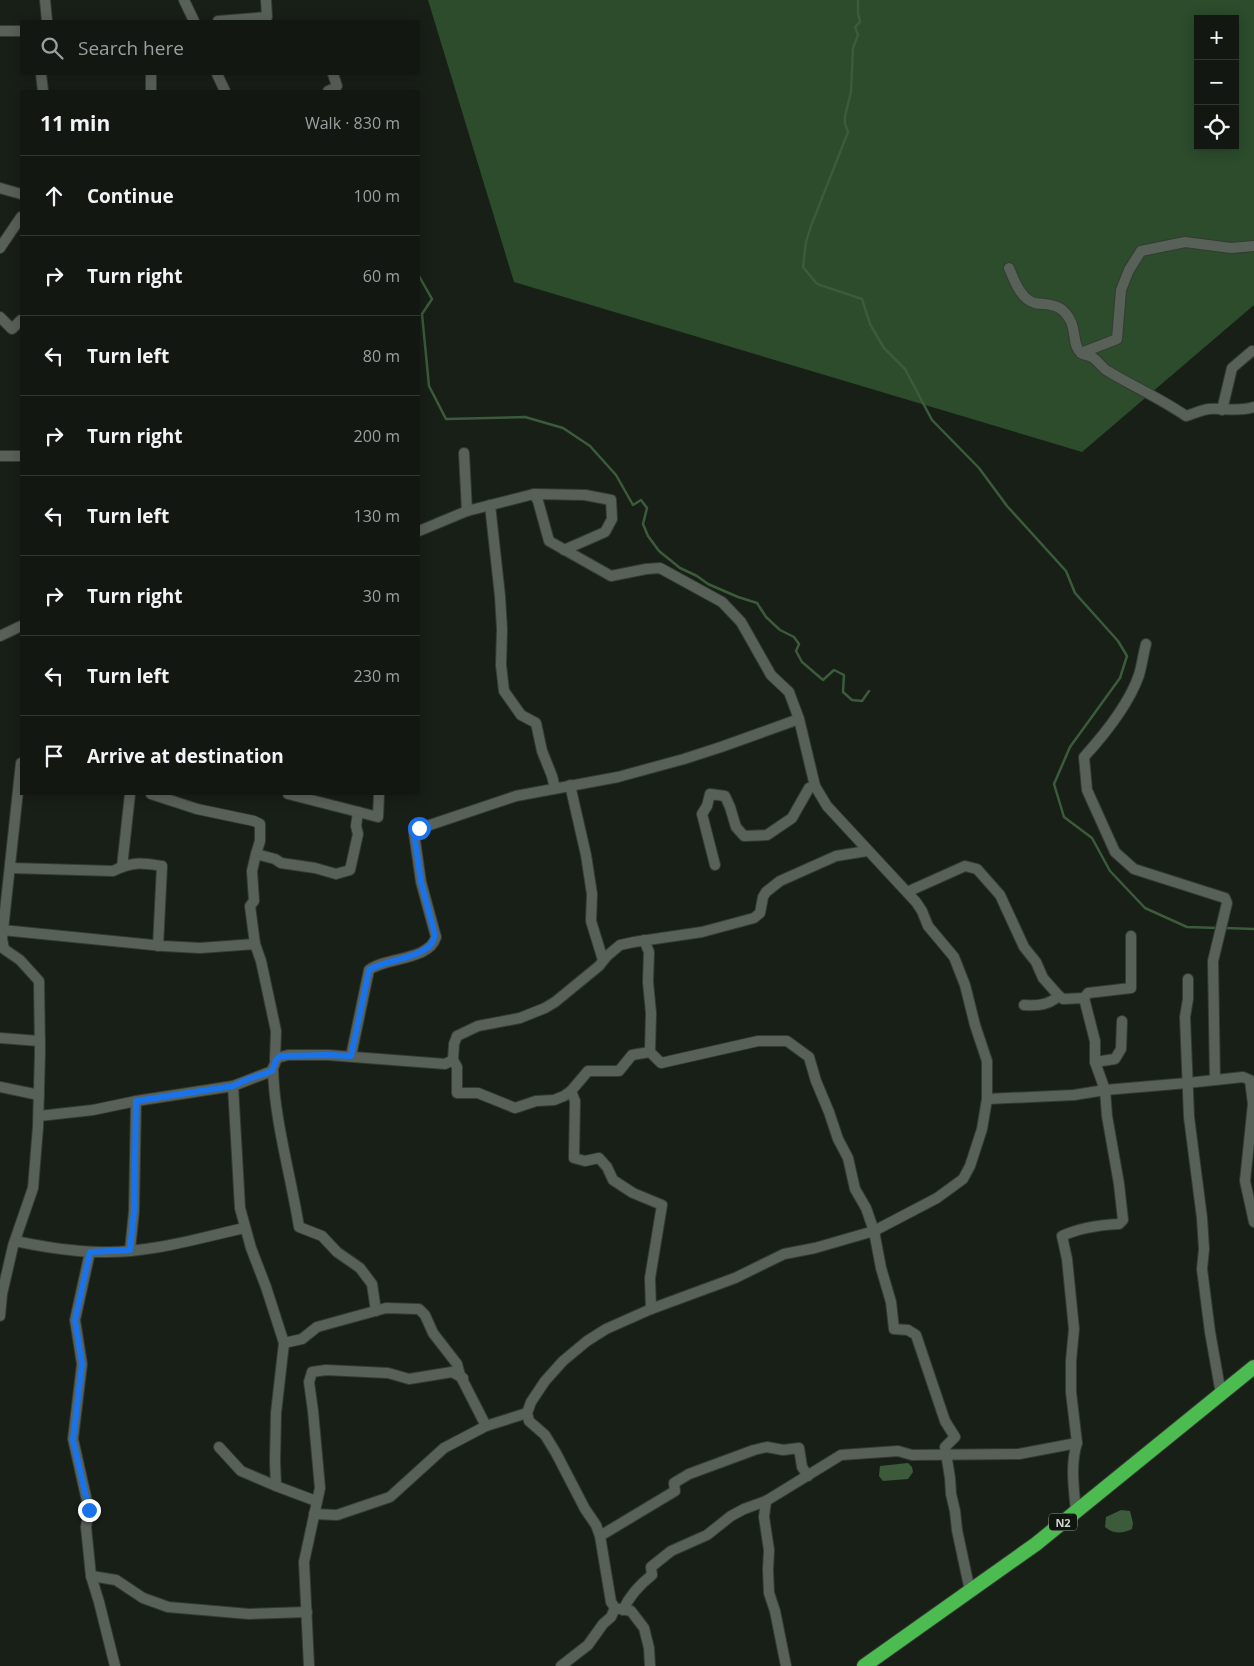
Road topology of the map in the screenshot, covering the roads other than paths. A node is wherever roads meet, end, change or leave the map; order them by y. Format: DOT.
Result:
graph roads {
  1 [pos="45,0"];
  2 [pos="184,0"];
  3 [pos="266,0"];
  4 [pos="47,20"];
  5 [pos="194,20"];
  6 [pos="230,20"];
  7 [pos="0,31"];
  8 [pos="20,31"];
  9 [pos="41,75"];
  10 [pos="151,75"];
  11 [pos="217,75"];
  12 [pos="333,75"];
  13 [pos="43,90"];
  14 [pos="151,90"];
  15 [pos="225,90"];
  16 [pos="330,90"];
  17 [pos="0,188"];
  18 [pos="20,194"];
  19 [pos="20,218"];
  20 [pos="1254,246"];
  21 [pos="0,248"];
  22 [pos="1009,268"];
  23 [pos="0,317"];
  24 [pos="20,321"];
  25 [pos="1252,351"];
  26 [pos="1081,353"];
  27 [pos="1254,407"];
  28 [pos="1222,410"];
  29 [pos="464,453"];
  30 [pos="0,456"];
  31 [pos="20,456"];
  32 [pos="534,494"];
  33 [pos="490,505"];
  34 [pos="467,511"];
  35 [pos="420,531"];
  36 [pos="564,550"];
  37 [pos="20,626"];
  38 [pos="0,636"];
  39 [pos="1146,644"];
  40 [pos="799,719"];
  41 [pos="20,774"];
  42 [pos="570,785"];
  43 [pos="815,786"];
  44 [pos="555,788"];
  45 [pos="130,795"];
  46 [pos="154,795"];
  47 [pos="292,795"];
  48 [pos="334,795"];
  49 [pos="378,795"];
  50 [pos="331,805"];
  51 [pos="358,812"];
  52 [pos="867,850"];
  53 [pos="256,854"];
  54 [pos="715,864"];
  55 [pos="122,867"];
  56 [pos="11,868"];
  57 [pos="907,892"];
  58 [pos="4,893"];
  59 [pos="2,925"];
  60 [pos="1130,936"];
  61 [pos="644,940"];
  62 [pos="255,944"];
  63 [pos="158,946"];
  64 [pos="603,960"];
  65 [pos="1188,979"];
  66 [pos="1059,996"];
  67 [pos="1084,998"];
  68 [pos="1024,1006"];
  69 [pos="1122,1021"];
  70 [pos="0,1038"];
  71 [pos="40,1041"];
  72 [pos="650,1052"];
  73 [pos="351,1056"];
  74 [pos="454,1060"];
  75 [pos="1095,1062"];
  76 [pos="274,1064"];
  77 [pos="1215,1080"];
  78 [pos="1187,1083"];
  79 [pos="233,1086"];
  80 [pos="0,1087"];
  81 [pos="1105,1090"];
  82 [pos="571,1091"];
  83 [pos="39,1094"];
  84 [pos="988,1099"];
  85 [pos="136,1101"];
  86 [pos="39,1116"];
  87 [pos="1254,1222"];
  88 [pos="245,1228"];
  89 [pos="874,1230"];
  90 [pos="15,1241"];
  91 [pos="130,1250"];
  92 [pos="90,1252"];
  93 [pos="651,1309"];
  94 [pos="376,1311"];
  95 [pos="0,1316"];
  96 [pos="284,1343"];
  97 [pos="1254,1367"];
  98 [pos="463,1378"];
  99 [pos="1221,1394"];
  100 [pos="527,1413"];
  101 [pos="486,1426"];
  102 [pos="1078,1443"];
  103 [pos="219,1447"];
  104 [pos="947,1455"];
  105 [pos="808,1476"];
  106 [pos="276,1486"];
  107 [pos="316,1501"];
  108 [pos="766,1501"];
  109 [pos="1076,1512"];
  110 [pos="314,1514"];
  111 [pos="600,1536"];
  112 [pos="91,1576"];
  113 [pos="970,1591"];
  114 [pos="619,1609"];
  115 [pos="307,1612"];
  116 [pos="115,1666"];
  117 [pos="309,1666"];
  118 [pos="561,1666"];
  119 [pos="650,1666"];
  120 [pos="786,1666"];
  121 [pos="864,1666"];
  1 -- 4 [label="street"];
  2 -- 5 [label="street"];
  3 -- 6 [label="street"];
  7 -- 8 [label="street"];
  9 -- 13 [label="street"];
  10 -- 14 [label="street"];
  11 -- 15 [label="street"];
  12 -- 16 [label="street"];
  17 -- 18 [label="street"];
  19 -- 21 [label="street"];
  20 -- 26 [label="street"];
  22 -- 26 [label="street"];
  23 -- 24 [label="street"];
  25 -- 28 [label="street"];
  26 -- 28 [label="street"];
  27 -- 28 [label="street"];
  29 -- 34 [label="street"];
  30 -- 31 [label="street"];
  32 -- 33 [label="street"];
  32 -- 36 [label="street"];
  32 -- 36 [label="street"];
  33 -- 34 [label="street"];
  33 -- 44 [label="street"];
  34 -- 35 [label="street"];
  36 -- 40 [label="street"];
  37 -- 38 [label="street"];
  39 -- 77 [label="street"];
  40 -- 42 [label="street"];
  40 -- 43 [label="street"];
  41 -- 56 [label="street"];
  42 -- 44 [label="street"];
  42 -- 64 [label="street"];
  43 -- 52 [label="street"];
  43 -- 54 [label="street"];
  44 -- 73 [label="street"];
  45 -- 55 [label="street"];
  46 -- 53 [label="street"];
  47 -- 50 [label="street"];
  48 -- 50 [label="street"];
  49 -- 51 [label="street"];
  50 -- 51 [label="street"];
  51 -- 53 [label="street"];
  52 -- 57 [label="street"];
  52 -- 61 [label="street"];
  53 -- 62 [label="street"];
  55 -- 56 [label="street"];
  55 -- 63 [label="street"];
  56 -- 58 [label="street"];
  57 -- 66 [label="street"];
  57 -- 84 [label="street"];
  58 -- 59 [label="street"];
  59 -- 63 [label="street"];
  59 -- 71 [label="street"];
  60 -- 67 [label="street"];
  61 -- 64 [label="street"];
  61 -- 72 [label="street"];
  62 -- 63 [label="street"];
  62 -- 76 [label="street"];
  64 -- 74 [label="street"];
  65 -- 78 [label="street"];
  66 -- 67 [label="street"];
  66 -- 68 [label="street"];
  67 -- 75 [label="street"];
  69 -- 75 [label="street"];
  70 -- 71 [label="street"];
  71 -- 83 [label="street"];
  72 -- 82 [label="street"];
  72 -- 89 [label="street"];
  73 -- 74 [label="street"];
  73 -- 76 [label="street"];
  74 -- 82 [label="street"];
  75 -- 81 [label="street"];
  76 -- 79 [label="street"];
  76 -- 94 [label="street"];
  77 -- 78 [label="street"];
  77 -- 87 [label="street"];
  78 -- 81 [label="street"];
  78 -- 99 [label="street"];
  79 -- 85 [label="street"];
  79 -- 88 [label="street"];
  80 -- 83 [label="street"];
  81 -- 84 [label="street"];
  81 -- 102 [label="street"];
  82 -- 93 [label="street"];
  83 -- 86 [label="street"];
  84 -- 89 [label="street"];
  85 -- 86 [label="street"];
  85 -- 91 [label="street"];
  86 -- 90 [label="street"];
  88 -- 91 [label="street"];
  88 -- 96 [label="street"];
  89 -- 93 [label="street"];
  89 -- 104 [label="street"];
  90 -- 92 [label="street"];
  90 -- 95 [label="street"];
  91 -- 92 [label="street"];
  92 -- 112 [label="street"];
  93 -- 100 [label="street"];
  94 -- 96 [label="street"];
  94 -- 98 [label="street"];
  96 -- 106 [label="street"];
  97 -- 99 [label="highway, N2"];
  98 -- 101 [label="street"];
  98 -- 107 [label="street"];
  99 -- 109 [label="highway, N2"];
  100 -- 101 [label="street"];
  100 -- 111 [label="street"];
  101 -- 110 [label="street"];
  102 -- 104 [label="street"];
  102 -- 109 [label="street"];
  103 -- 106 [label="street"];
  104 -- 105 [label="street"];
  104 -- 113 [label="street"];
  105 -- 108 [label="street"];
  105 -- 111 [label="street"];
  106 -- 107 [label="street"];
  107 -- 110 [label="street"];
  108 -- 114 [label="street"];
  108 -- 120 [label="street"];
  109 -- 113 [label="highway, N2"];
  110 -- 115 [label="street"];
  111 -- 114 [label="street"];
  112 -- 115 [label="street"];
  112 -- 116 [label="street"];
  113 -- 121 [label="highway, N2"];
  114 -- 118 [label="street"];
  114 -- 119 [label="street"];
  115 -- 117 [label="street"];
}
